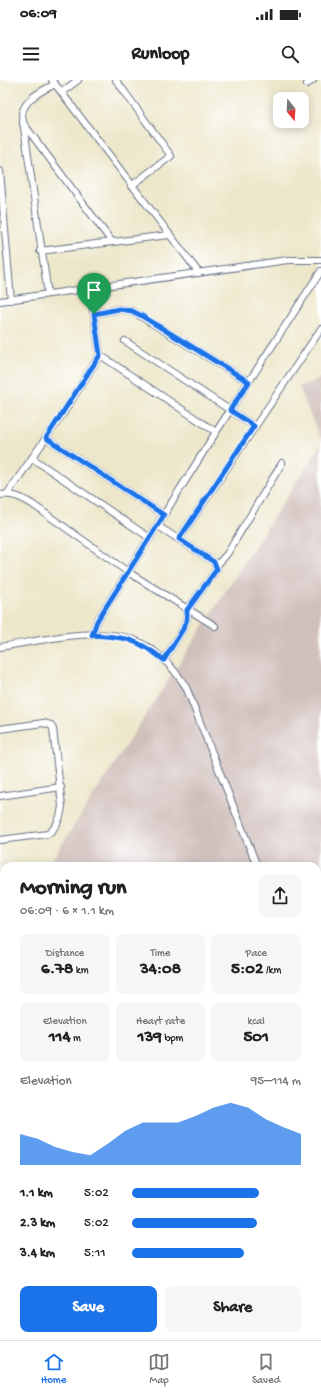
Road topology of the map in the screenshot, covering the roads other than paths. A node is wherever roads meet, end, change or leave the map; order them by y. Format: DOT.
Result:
graph roads {
  1 [pos="78,80"];
  2 [pos="116,80"];
  3 [pos="54,82"];
  4 [pos="62,92"];
  5 [pos="22,123"];
  6 [pos="0,171"];
  7 [pos="131,186"];
  8 [pos="169,235"];
  9 [pos="112,242"];
  10 [pos="40,250"];
  11 [pos="321,260"];
  12 [pos="321,271"];
  13 [pos="198,273"];
  14 [pos="90,289"];
  15 [pos="48,294"];
  16 [pos="11,300"];
  17 [pos="0,301"];
  18 [pos="94,314"];
  19 [pos="321,329"];
  20 [pos="126,341"];
  21 [pos="100,355"];
  22 [pos="249,382"];
  23 [pos="230,410"];
  24 [pos="254,426"];
  25 [pos="216,432"];
  26 [pos="46,438"];
  27 [pos="32,458"];
  28 [pos="282,463"];
  29 [pos="7,494"];
  30 [pos="0,495"];
  31 [pos="164,515"];
  32 [pos="158,526"];
  33 [pos="150,538"];
  34 [pos="179,539"];
  35 [pos="217,565"];
  36 [pos="128,572"];
  37 [pos="187,610"];
  38 [pos="215,626"];
  39 [pos="92,635"];
  40 [pos="0,647"];
  41 [pos="164,660"];
  42 [pos="0,729"];
  43 [pos="61,787"];
  44 [pos="0,796"];
  45 [pos="0,840"];
  46 [pos="255,862"];
  1 -- 4 [label="street"];
  2 -- 7 [label="street"];
  3 -- 4 [label="street"];
  3 -- 5 [label="street"];
  4 -- 7 [label="street"];
  5 -- 9 [label="street"];
  5 -- 10 [label="street"];
  6 -- 16 [label="street"];
  7 -- 8 [label="street"];
  8 -- 9 [label="street"];
  8 -- 13 [label="street"];
  9 -- 10 [label="street"];
  10 -- 15 [label="street"];
  11 -- 13 [label="street"];
  12 -- 22 [label="street"];
  13 -- 14 [label="street"];
  14 -- 15 [label="street"];
  14 -- 18 [label="street"];
  15 -- 16 [label="street"];
  16 -- 17 [label="street"];
  18 -- 21 [label="street"];
  18 -- 22 [label="street"];
  19 -- 24 [label="street"];
  20 -- 23 [label="street"];
  21 -- 25 [label="street"];
  21 -- 26 [label="street"];
  22 -- 23 [label="street"];
  23 -- 24 [label="street"];
  23 -- 25 [label="street"];
  24 -- 34 [label="street"];
  25 -- 31 [label="street"];
  26 -- 27 [label="street"];
  26 -- 31 [label="street"];
  27 -- 29 [label="street"];
  27 -- 33 [label="street"];
  28 -- 35 [label="street"];
  29 -- 30 [label="street"];
  29 -- 36 [label="street"];
  31 -- 32 [label="street"];
  32 -- 33 [label="street"];
  32 -- 34 [label="street"];
  33 -- 36 [label="street"];
  34 -- 35 [label="street"];
  35 -- 37 [label="street"];
  36 -- 37 [label="street"];
  36 -- 39 [label="street"];
  37 -- 38 [label="street"];
  37 -- 41 [label="street"];
  39 -- 40 [label="street"];
  39 -- 41 [label="street"];
  41 -- 46 [label="street"];
  42 -- 43 [label="street"];
  43 -- 44 [label="street"];
  43 -- 45 [label="street"];
}
